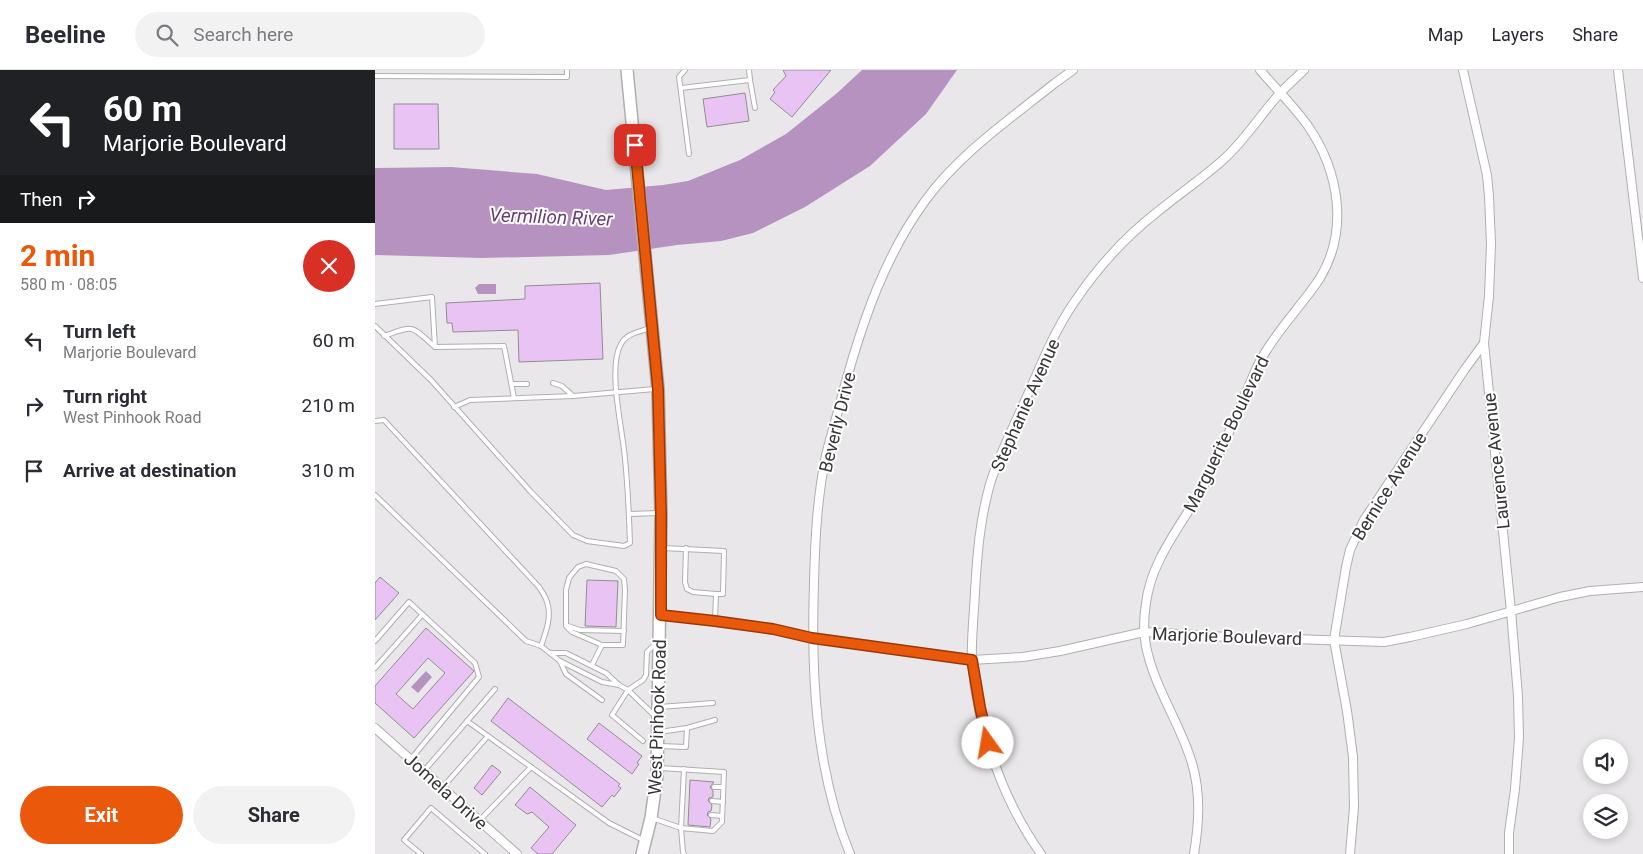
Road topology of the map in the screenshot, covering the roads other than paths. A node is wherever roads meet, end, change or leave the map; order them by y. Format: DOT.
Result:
graph roads {
  1 [pos="505,70"];
  2 [pos="567,70"];
  3 [pos="627,70"];
  4 [pos="685,70"];
  5 [pos="749,70"];
  6 [pos="1073,70"];
  7 [pos="1260,70"];
  8 [pos="1304,70"];
  9 [pos="1463,70"];
  10 [pos="1618,70"];
  11 [pos="375,76"];
  12 [pos="505,77"];
  13 [pos="750,80"];
  14 [pos="681,88"];
  15 [pos="1280,94"];
  16 [pos="755,108"];
  17 [pos="689,154"];
  18 [pos="1643,278"];
  19 [pos="375,304"];
  20 [pos="375,326"];
  21 [pos="651,328"];
  22 [pos="384,336"];
  23 [pos="1484,343"];
  24 [pos="435,347"];
  25 [pos="553,383"];
  26 [pos="512,384"];
  27 [pos="527,384"];
  28 [pos="658,389"];
  29 [pos="617,392"];
  30 [pos="573,396"];
  31 [pos="514,398"];
  32 [pos="454,407"];
  33 [pos="375,421"];
  34 [pos="375,495"];
  35 [pos="661,513"];
  36 [pos="629,514"];
  37 [pos="661,548"];
  38 [pos="686,548"];
  39 [pos="1643,587"];
  40 [pos="716,594"];
  41 [pos="1511,612"];
  42 [pos="422,615"];
  43 [pos="661,615"];
  44 [pos="715,621"];
  45 [pos="566,626"];
  46 [pos="624,631"];
  47 [pos="1144,632"];
  48 [pos="812,638"];
  49 [pos="660,640"];
  50 [pos="1334,640"];
  51 [pos="375,641"];
  52 [pos="602,645"];
  53 [pos="541,646"];
  54 [pos="551,654"];
  55 [pos="972,660"];
  56 [pos="560,661"];
  57 [pos="592,665"];
  58 [pos="375,668"];
  59 [pos="619,685"];
  60 [pos="495,689"];
  61 [pos="629,690"];
  62 [pos="602,700"];
  63 [pos="713,703"];
  64 [pos="659,707"];
  65 [pos="659,720"];
  66 [pos="715,720"];
  67 [pos="467,721"];
  68 [pos="375,728"];
  69 [pos="687,728"];
  70 [pos="659,732"];
  71 [pos="488,736"];
  72 [pos="643,741"];
  73 [pos="658,746"];
  74 [pos="410,760"];
  75 [pos="531,767"];
  76 [pos="657,768"];
  77 [pos="684,769"];
  78 [pos="423,772"];
  79 [pos="683,785"];
  80 [pos="690,785"];
  81 [pos="714,787"];
  82 [pos="442,788"];
  83 [pos="723,788"];
  84 [pos="682,798"];
  85 [pos="689,799"];
  86 [pos="712,801"];
  87 [pos="723,802"];
  88 [pos="681,813"];
  89 [pos="689,814"];
  90 [pos="711,815"];
  91 [pos="722,816"];
  92 [pos="651,818"];
  93 [pos="479,821"];
  94 [pos="681,828"];
  95 [pos="644,850"];
  96 [pos="481,853"];
  97 [pos="421,854"];
  98 [pos="517,854"];
  99 [pos="684,854"];
  100 [pos="850,854"];
  101 [pos="1041,854"];
  102 [pos="1194,854"];
  103 [pos="1350,854"];
  104 [pos="1509,854"];
  1 -- 12 [label="lane"];
  2 -- 12 [label="lane"];
  3 -- 21 [label="main road, West Pinhook Road"];
  4 -- 14 [label="lane"];
  5 -- 13 [label="lane"];
  6 -- 48 [label="street, Beverly Drive"];
  7 -- 15 [label="street, Marguerite Boulevard"];
  8 -- 15 [label="street, Stephanie Avenue"];
  9 -- 23 [label="street, Laurence Avenue"];
  10 -- 18 [label="street"];
  11 -- 12 [label="lane"];
  13 -- 14 [label="lane"];
  13 -- 16 [label="lane"];
  14 -- 17 [label="lane"];
  15 -- 47 [label="street, Marguerite Boulevard"];
  15 -- 55 [label="street, Stephanie Avenue"];
  19 -- 24 [label="lane"];
  20 -- 22 [label="lane"];
  21 -- 28 [label="main road, West Pinhook Road"];
  21 -- 29 [label="lane"];
  22 -- 24 [label="lane"];
  22 -- 32 [label="lane"];
  23 -- 41 [label="street, Laurence Avenue"];
  23 -- 50 [label="street, Bernice Avenue"];
  24 -- 26 [label="lane"];
  25 -- 30 [label="lane"];
  26 -- 27 [label="lane"];
  26 -- 31 [label="lane"];
  28 -- 29 [label="lane"];
  28 -- 35 [label="main road, West Pinhook Road"];
  29 -- 30 [label="lane"];
  29 -- 36 [label="lane"];
  30 -- 31 [label="lane"];
  31 -- 32 [label="lane"];
  32 -- 36 [label="lane"];
  33 -- 53 [label="lane"];
  34 -- 53 [label="lane"];
  35 -- 36 [label="lane"];
  35 -- 37 [label="main road, West Pinhook Road"];
  37 -- 38 [label="lane"];
  37 -- 43 [label="main road, West Pinhook Road"];
  38 -- 40 [label="lane"];
  38 -- 40 [label="lane"];
  39 -- 41 [label="street, Marjorie Boulevard"];
  40 -- 44 [label="lane"];
  41 -- 50 [label="street, Marjorie Boulevard"];
  41 -- 104 [label="street, Laurence Avenue"];
  42 -- 51 [label="lane"];
  42 -- 58 [label="lane"];
  42 -- 74 [label="lane"];
  43 -- 44 [label="street, Marjorie Boulevard"];
  43 -- 49 [label="main road, West Pinhook Road"];
  44 -- 48 [label="street, Marjorie Boulevard"];
  45 -- 46 [label="lane"];
  45 -- 46 [label="lane"];
  45 -- 52 [label="lane"];
  46 -- 52 [label="lane"];
  47 -- 50 [label="street, Marjorie Boulevard"];
  47 -- 55 [label="street, Marjorie Boulevard"];
  47 -- 102 [label="street, Marguerite Boulevard"];
  48 -- 55 [label="street, Marjorie Boulevard"];
  48 -- 100 [label="street, Beverly Drive"];
  49 -- 61 [label="lane"];
  49 -- 64 [label="main road, West Pinhook Road"];
  50 -- 103 [label="street, Bernice Avenue"];
  52 -- 57 [label="lane"];
  53 -- 54 [label="lane"];
  54 -- 56 [label="lane"];
  54 -- 57 [label="lane"];
  55 -- 101 [label="street, Stephanie Avenue"];
  56 -- 59 [label="lane"];
  56 -- 62 [label="lane"];
  57 -- 59 [label="lane"];
  59 -- 61 [label="lane"];
  60 -- 67 [label="lane"];
  61 -- 65 [label="lane"];
  61 -- 72 [label="lane"];
  63 -- 64 [label="lane"];
  64 -- 65 [label="main road, West Pinhook Road"];
  65 -- 70 [label="main road, West Pinhook Road"];
  66 -- 69 [label="lane"];
  67 -- 71 [label="lane"];
  67 -- 78 [label="lane"];
  68 -- 74 [label="street, Jomela Drive"];
  69 -- 70 [label="lane"];
  69 -- 73 [label="lane"];
  70 -- 73 [label="main road, West Pinhook Road"];
  71 -- 75 [label="lane"];
  71 -- 82 [label="lane"];
  73 -- 76 [label="main road, West Pinhook Road"];
  74 -- 78 [label="street, Jomela Drive"];
  75 -- 93 [label="lane"];
  75 -- 95 [label="lane"];
  76 -- 77 [label="lane"];
  76 -- 92 [label="main road, West Pinhook Road"];
  77 -- 79 [label="lane"];
  77 -- 83 [label="lane"];
  78 -- 82 [label="street, Jomela Drive"];
  79 -- 80 [label="lane"];
  79 -- 84 [label="lane"];
  81 -- 83 [label="lane"];
  82 -- 93 [label="street, Jomela Drive"];
  83 -- 87 [label="lane"];
  84 -- 85 [label="lane"];
  84 -- 88 [label="lane"];
  86 -- 87 [label="lane"];
  87 -- 91 [label="lane"];
  88 -- 89 [label="lane"];
  88 -- 94 [label="lane"];
  90 -- 91 [label="lane"];
  91 -- 94 [label="lane"];
  92 -- 94 [label="lane"];
  92 -- 95 [label="main road, West Pinhook Road"];
  93 -- 98 [label="street, Jomela Drive"];
  94 -- 99 [label="lane"];
  96 -- 97 [label="lane"];
}
